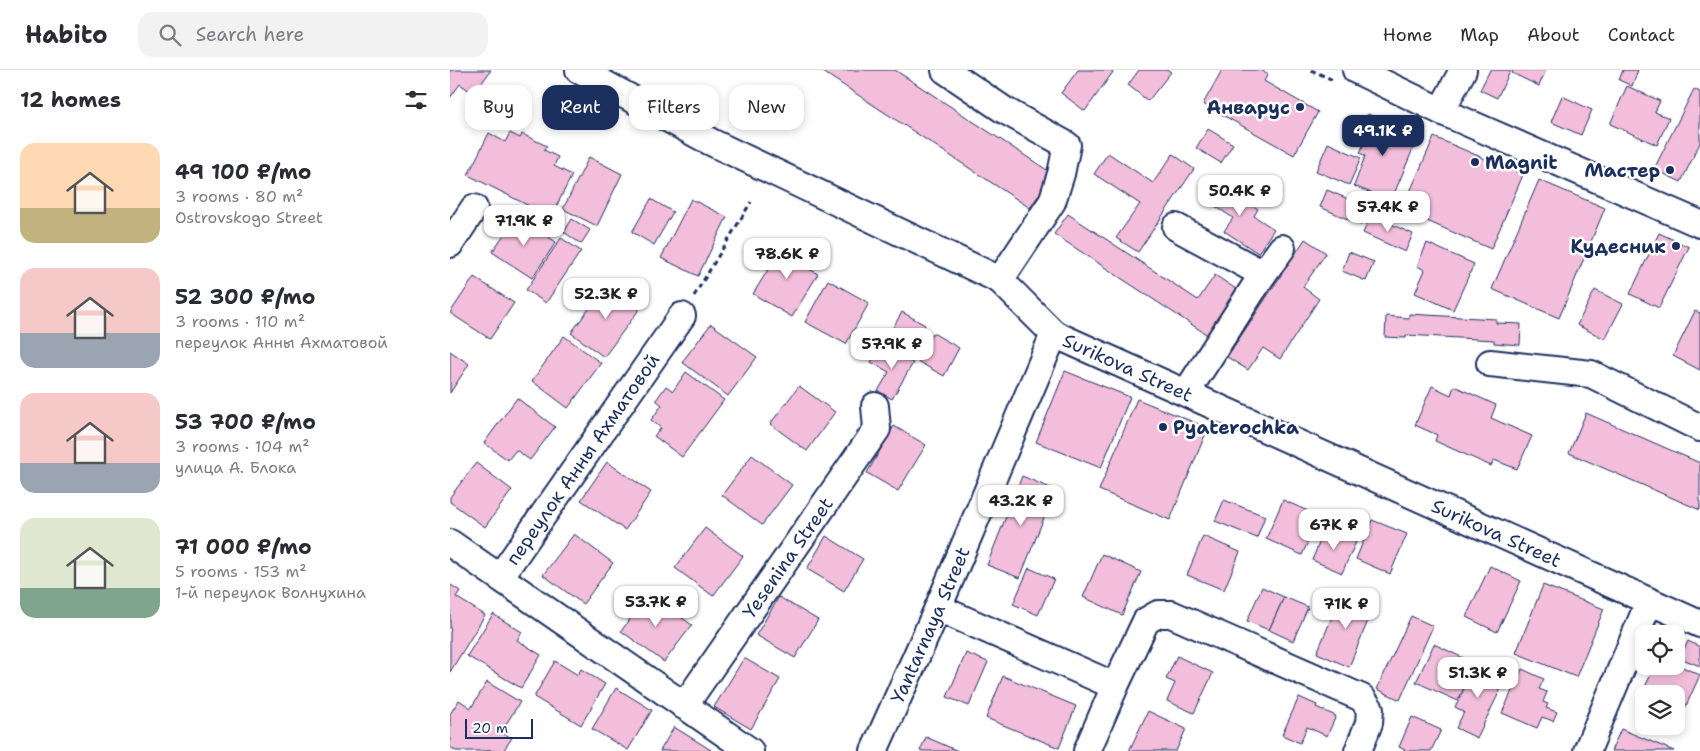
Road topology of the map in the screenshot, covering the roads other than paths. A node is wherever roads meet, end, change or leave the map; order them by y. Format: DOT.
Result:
graph roads {
  1 [pos="579,70"];
  2 [pos="945,70"];
  3 [pos="1356,70"];
  4 [pos="1463,70"];
  5 [pos="1441,111"];
  6 [pos="474,208"];
  7 [pos="1700,224"];
  8 [pos="1176,227"];
  9 [pos="450,244"];
  10 [pos="1282,248"];
  11 [pos="1263,274"];
  12 [pos="1000,280"];
  13 [pos="682,316"];
  14 [pos="1054,334"];
  15 [pos="1490,363"];
  16 [pos="1186,393"];
  17 [pos="875,406"];
  18 [pos="1700,428"];
  19 [pos="450,543"];
  20 [pos="500,577"];
  21 [pos="1649,602"];
  22 [pos="938,608"];
  23 [pos="1700,623"];
  24 [pos="1115,686"];
  25 [pos="684,706"];
  26 [pos="750,751"];
  27 [pos="874,751"];
  28 [pos="1087,751"];
  29 [pos="1358,751"];
  30 [pos="1587,751"];
  1 -- 12 [label="street, Surikova Street"];
  2 -- 12 [label="street"];
  3 -- 5 [label="street"];
  4 -- 5 [label="street"];
  5 -- 7 [label="street"];
  6 -- 9 [label="street"];
  8 -- 11 [label="street"];
  10 -- 11 [label="street"];
  11 -- 16 [label="street"];
  12 -- 14 [label="street, Surikova Street"];
  13 -- 20 [label="street, переулок Анны Ахматовой"];
  14 -- 16 [label="street, Surikova Street"];
  14 -- 22 [label="street, Yantarnaya Street"];
  15 -- 18 [label="street"];
  16 -- 21 [label="street, Surikova Street"];
  17 -- 25 [label="street, Yesenina Street"];
  19 -- 20 [label="street"];
  20 -- 25 [label="street"];
  21 -- 23 [label="street, Surikova Street"];
  21 -- 30 [label="street"];
  22 -- 24 [label="street"];
  22 -- 27 [label="street, Yantarnaya Street"];
  24 -- 28 [label="street"];
  24 -- 29 [label="street"];
  25 -- 26 [label="street"];
}
